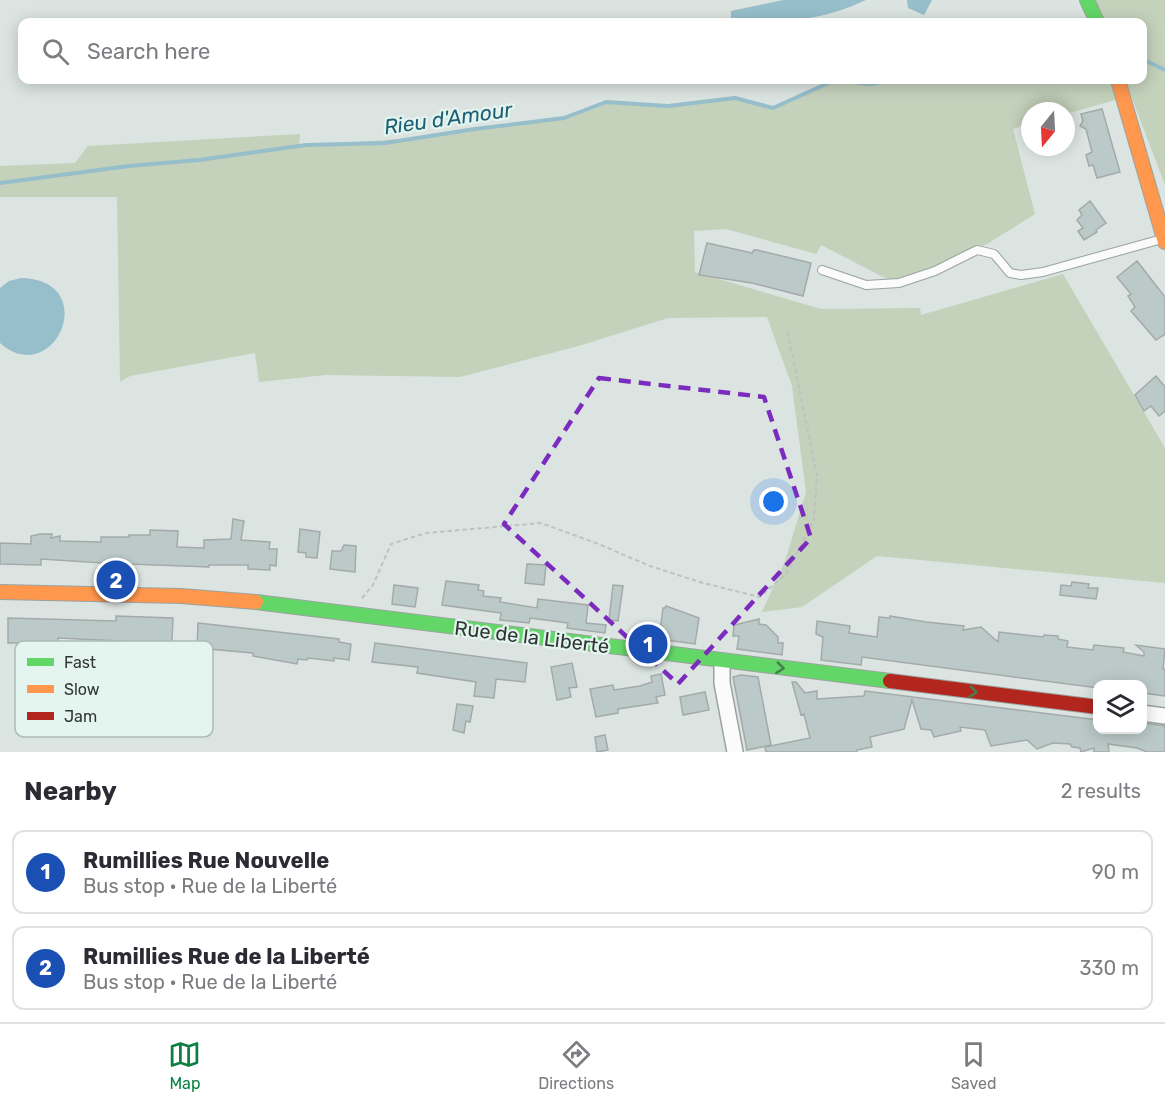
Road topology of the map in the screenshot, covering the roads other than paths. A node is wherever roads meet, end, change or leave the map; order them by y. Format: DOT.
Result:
graph roads {
  1 [pos="1088,0"];
  2 [pos="1095,18"];
  3 [pos="1119,84"];
  4 [pos="1164,240"];
  5 [pos="822,270"];
  6 [pos="0,592"];
  7 [pos="722,661"];
  8 [pos="1093,706"];
  9 [pos="1147,714"];
  10 [pos="1165,716"];
  11 [pos="735,752"];
  1 -- 2 [label="street"];
  3 -- 4 [label="street"];
  4 -- 5 [label="lane"];
  6 -- 7 [label="street, Rue de la Liberté"];
  7 -- 8 [label="street, Rue de la Liberté, one-way"];
  7 -- 11 [label="street"];
  9 -- 10 [label="street"];
}
